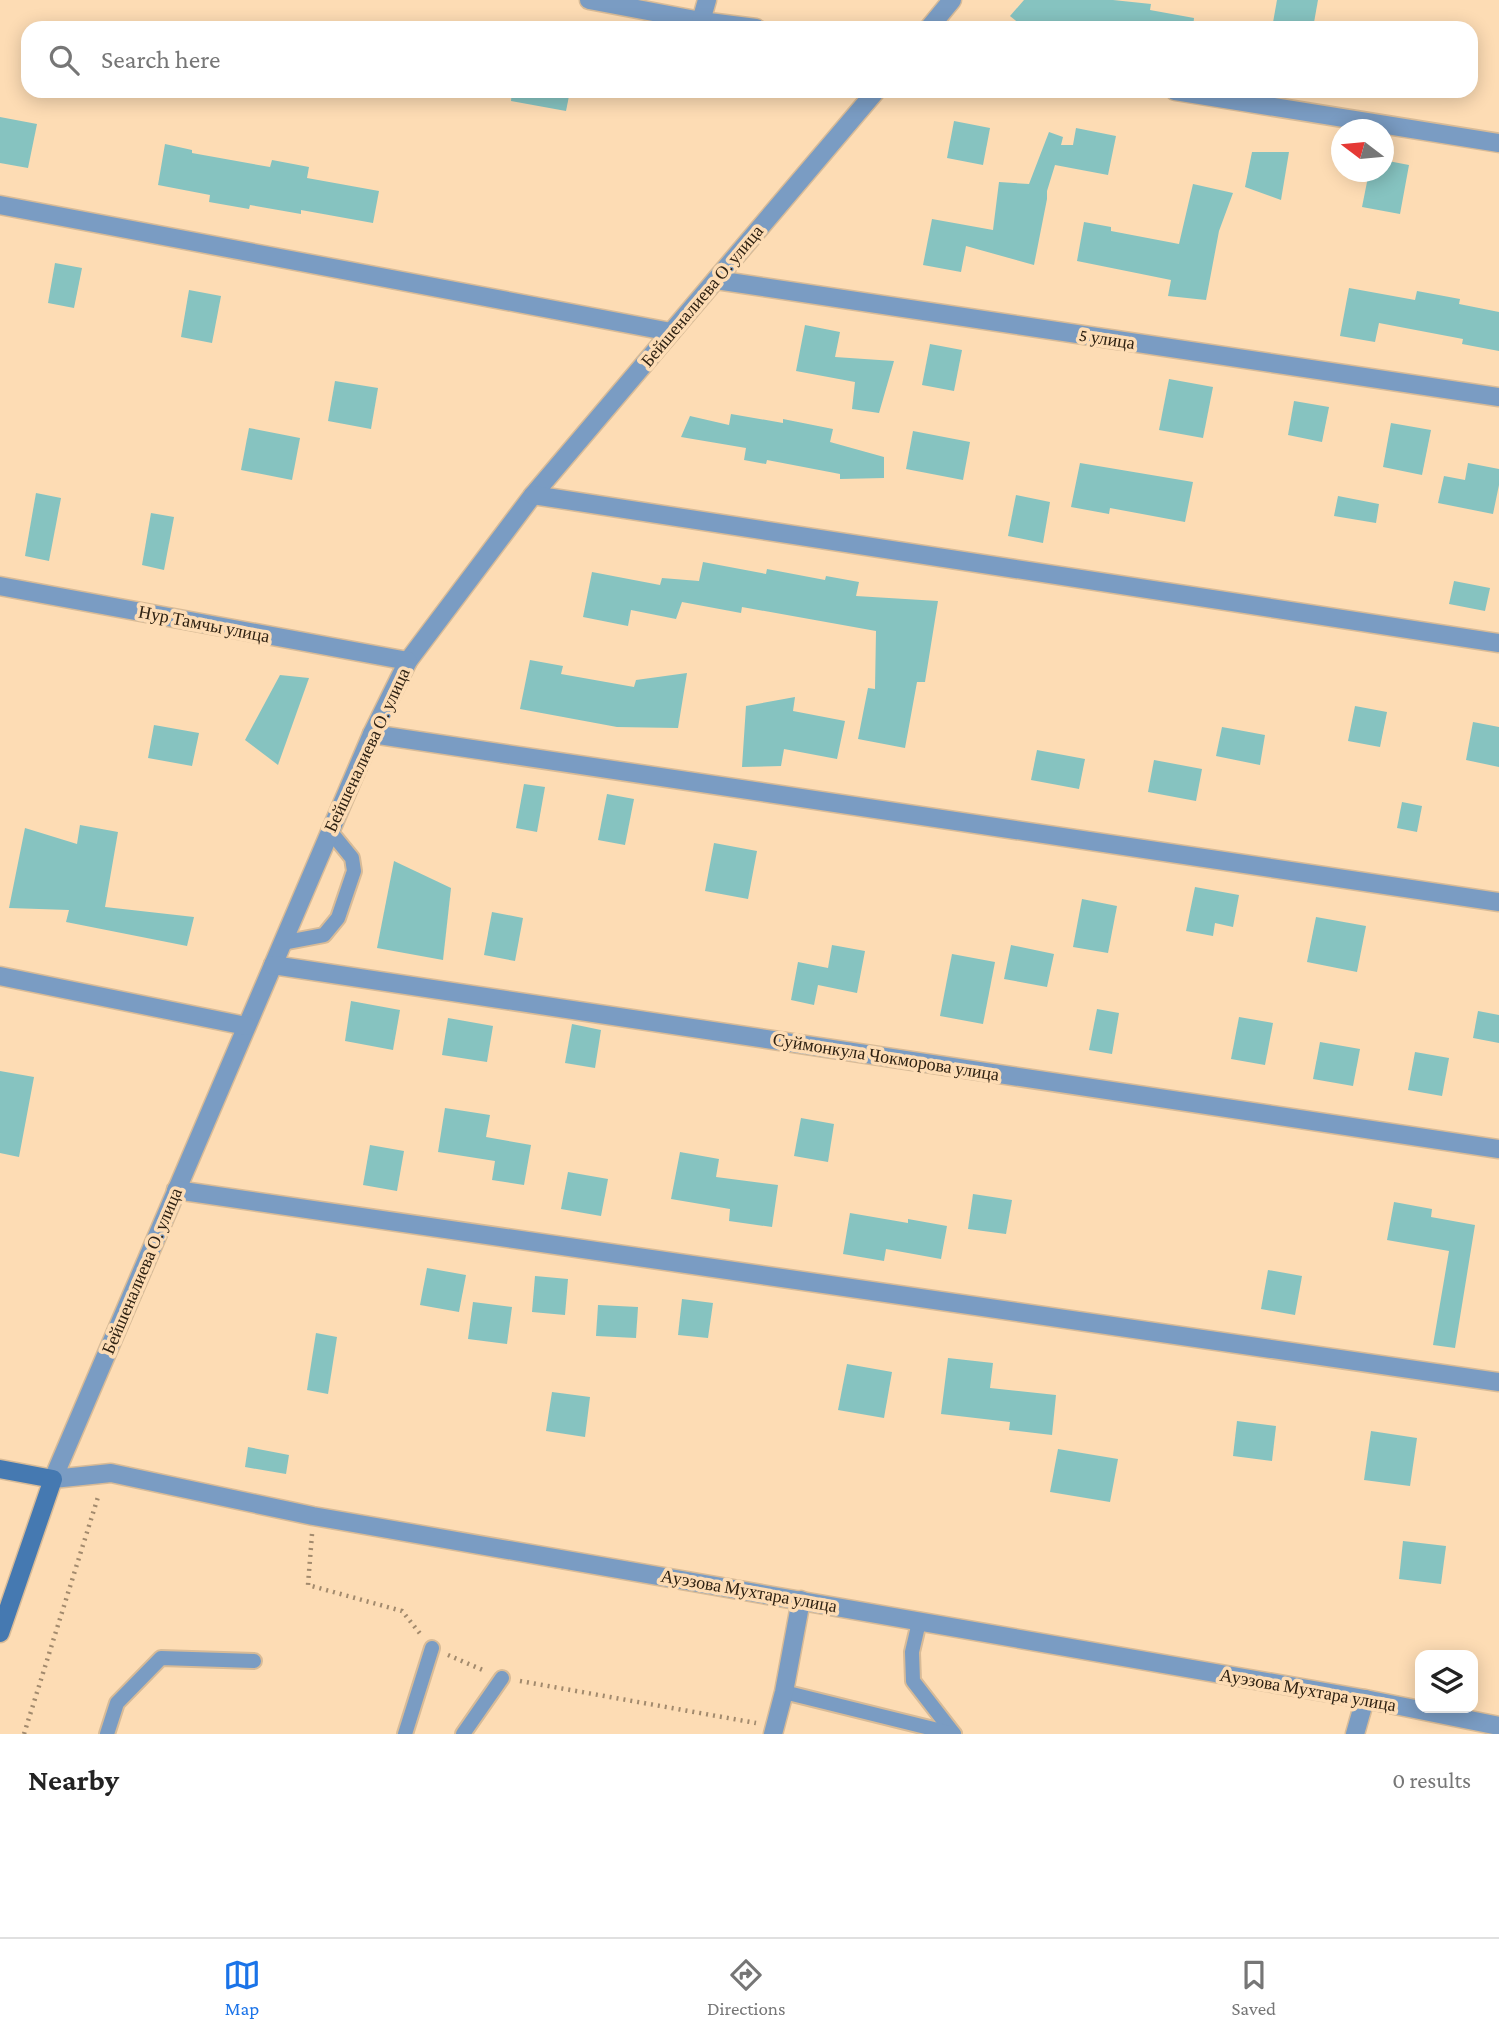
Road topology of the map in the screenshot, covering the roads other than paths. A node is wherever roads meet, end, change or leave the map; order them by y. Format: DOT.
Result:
graph roads {
  1 [pos="589,0"];
  2 [pos="706,0"];
  3 [pos="952,0"];
  4 [pos="701,21"];
  5 [pos="935,21"];
  6 [pos="870,98"];
  7 [pos="1219,98"];
  8 [pos="1499,143"];
  9 [pos="0,205"];
  10 [pos="716,280"];
  11 [pos="671,332"];
  12 [pos="1499,397"];
  13 [pos="533,495"];
  14 [pos="0,586"];
  15 [pos="1499,643"];
  16 [pos="408,661"];
  17 [pos="372,734"];
  18 [pos="330,831"];
  19 [pos="1499,902"];
  20 [pos="282,943"];
  21 [pos="273,964"];
  22 [pos="0,976"];
  23 [pos="246,1026"];
  24 [pos="1499,1149"];
  25 [pos="177,1190"];
  26 [pos="1499,1382"];
  27 [pos="0,1469"];
  28 [pos="53,1479"];
  29 [pos="801,1600"];
  30 [pos="919,1622"];
  31 [pos="0,1633"];
  32 [pos="432,1648"];
  33 [pos="254,1661"];
  34 [pos="502,1678"];
  35 [pos="784,1692"];
  36 [pos="1365,1699"];
  37 [pos="1499,1726"];
  38 [pos="774,1730"];
  39 [pos="107,1734"];
  40 [pos="405,1734"];
  41 [pos="463,1734"];
  42 [pos="954,1734"];
  43 [pos="1355,1734"];
  1 -- 4 [label="street"];
  2 -- 4 [label="street"];
  3 -- 5 [label="street"];
  6 -- 10 [label="street, Бейшеналиева О. улица"];
  7 -- 8 [label="street"];
  9 -- 11 [label="street"];
  10 -- 11 [label="street, Бейшеналиева О. улица"];
  10 -- 12 [label="street, 5 улица"];
  11 -- 13 [label="street, Бейшеналиева О. улица"];
  13 -- 15 [label="street"];
  13 -- 16 [label="street, Бейшеналиева О. улица"];
  14 -- 16 [label="street, Нур Тамчы улица"];
  16 -- 17 [label="street, Бейшеналиева О. улица"];
  17 -- 18 [label="street, Бейшеналиева О. улица"];
  17 -- 19 [label="street"];
  18 -- 20 [label="street, Бейшеналиева О. улица"];
  18 -- 20 [label="lane"];
  20 -- 21 [label="street, Бейшеналиева О. улица"];
  21 -- 23 [label="street, Бейшеналиева О. улица"];
  21 -- 24 [label="street, Суймонкула Чокморова улица"];
  22 -- 23 [label="street"];
  23 -- 25 [label="street, Бейшеналиева О. улица"];
  25 -- 26 [label="street"];
  25 -- 28 [label="street, Бейшеналиева О. улица"];
  27 -- 28 [label="main road, Ауэзова Мухтара улица"];
  28 -- 29 [label="street, Ауэзова Мухтара улица"];
  28 -- 31 [label="main road"];
  29 -- 30 [label="street, Ауэзова Мухтара улица"];
  29 -- 35 [label="street"];
  30 -- 36 [label="street, Ауэзова Мухтара улица"];
  30 -- 42 [label="lane"];
  32 -- 40 [label="lane"];
  33 -- 39 [label="lane"];
  34 -- 41 [label="lane"];
  35 -- 38 [label="street"];
  35 -- 42 [label="lane"];
  36 -- 37 [label="street, Ауэзова Мухтара улица"];
  36 -- 43 [label="street"];
}
